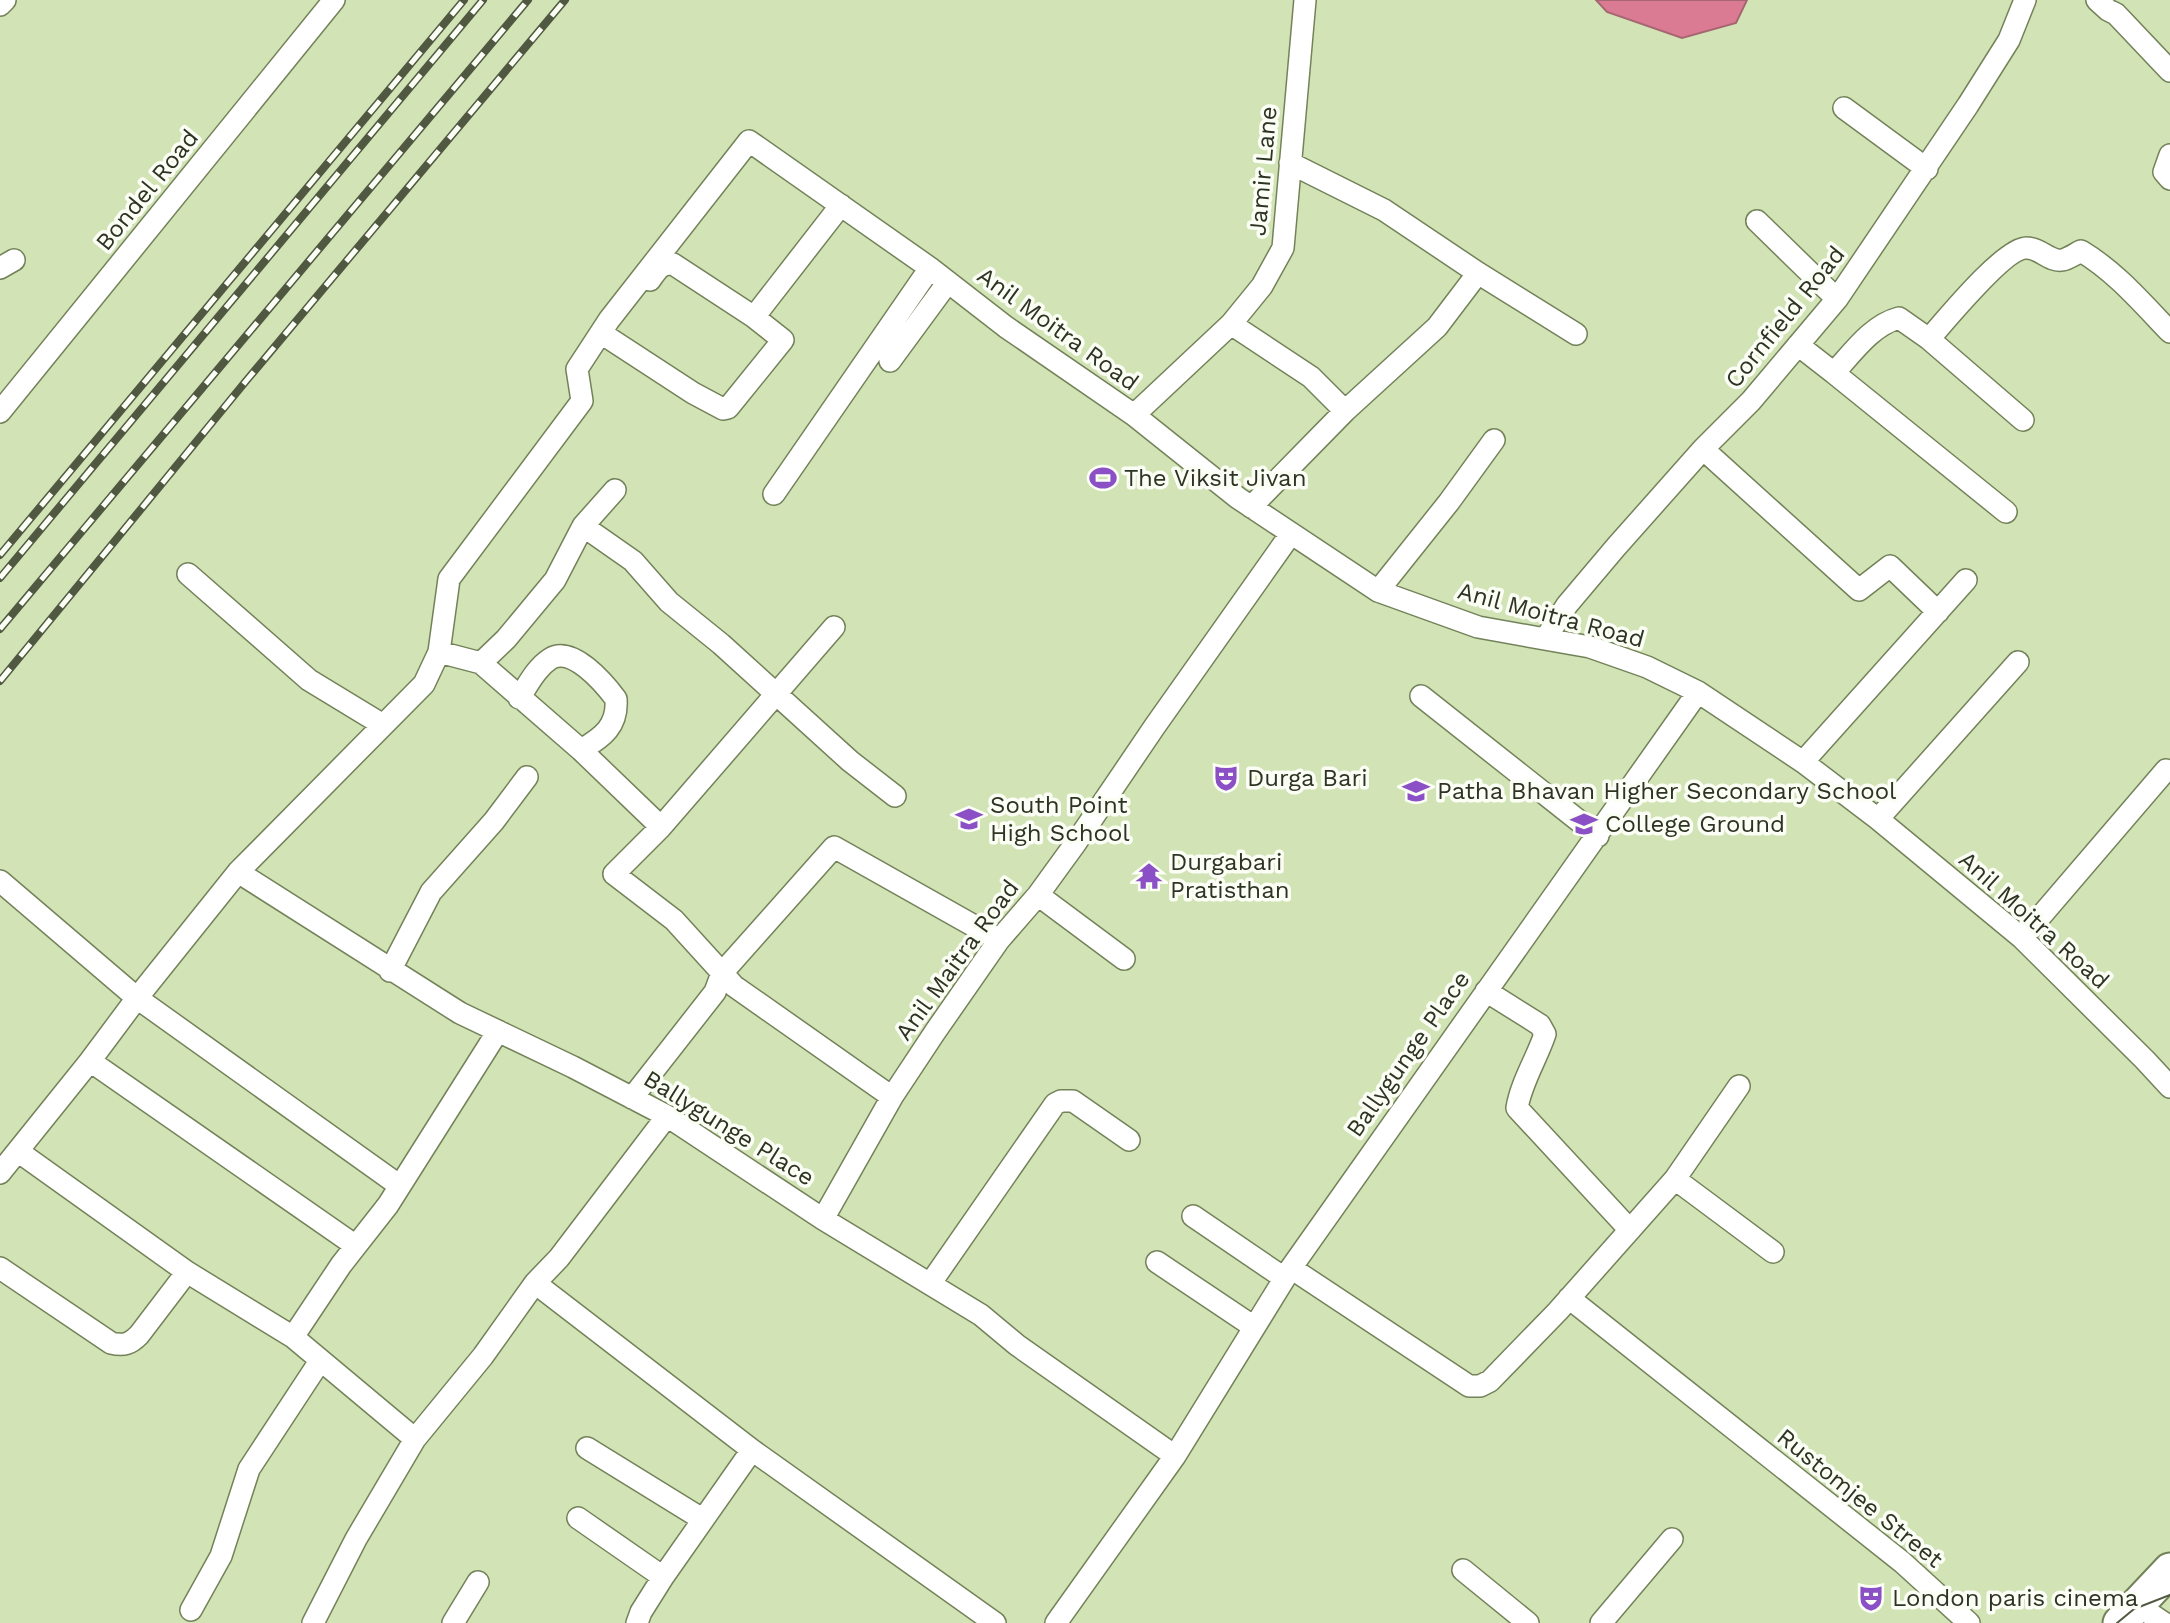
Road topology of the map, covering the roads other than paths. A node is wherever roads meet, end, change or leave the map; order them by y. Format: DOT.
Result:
graph roads {
  1 [pos="5,0"];
  2 [pos="334,0"];
  3 [pos="1305,0"];
  4 [pos="2025,0"];
  5 [pos="2108,3"];
  6 [pos="0,5"];
  7 [pos="2170,71"];
  8 [pos="1844,108"];
  9 [pos="2170,155"];
  10 [pos="1290,163"];
  11 [pos="1927,169"];
  12 [pos="2170,179"];
  13 [pos="841,205"];
  14 [pos="1757,221"];
  15 [pos="930,268"];
  16 [pos="1478,274"];
  17 [pos="947,282"];
  18 [pos="1837,299"];
  19 [pos="754,317"];
  20 [pos="1231,324"];
  21 [pos="2170,332"];
  22 [pos="1576,334"];
  23 [pos="605,336"];
  24 [pos="1929,339"];
  25 [pos="1798,345"];
  26 [pos="890,360"];
  27 [pos="1834,373"];
  28 [pos="1345,411"];
  29 [pos="0,412"];
  30 [pos="1135,415"];
  31 [pos="2023,420"];
  32 [pos="1494,440"];
  33 [pos="1703,449"];
  34 [pos="615,489"];
  35 [pos="774,494"];
  36 [pos="1251,507"];
  37 [pos="2006,512"];
  38 [pos="583,526"];
  39 [pos="1290,535"];
  40 [pos="188,574"];
  41 [pos="1966,580"];
  42 [pos="1378,591"];
  43 [pos="1938,612"];
  44 [pos="834,627"];
  45 [pos="1546,638"];
  46 [pos="439,652"];
  47 [pos="2018,662"];
  48 [pos="481,663"];
  49 [pos="1698,692"];
  50 [pos="777,694"];
  51 [pos="1421,696"];
  52 [pos="519,698"];
  53 [pos="383,725"];
  54 [pos="581,750"];
  55 [pos="1803,762"];
  56 [pos="2166,770"];
  57 [pos="527,777"];
  58 [pos="895,796"];
  59 [pos="1878,819"];
  60 [pos="661,827"];
  61 [pos="1598,836"];
  62 [pos="238,872"];
  63 [pos="0,881"];
  64 [pos="1038,895"];
  65 [pos="2022,938"];
  66 [pos="999,940"];
  67 [pos="1124,959"];
  68 [pos="390,971"];
  69 [pos="722,973"];
  70 [pos="1486,991"];
  71 [pos="137,998"];
  72 [pos="498,1031"];
  73 [pos="90,1061"];
  74 [pos="1739,1086"];
  75 [pos="2170,1087"];
  76 [pos="632,1097"];
  77 [pos="892,1097"];
  78 [pos="667,1116"];
  79 [pos="1129,1140"];
  80 [pos="19,1152"];
  81 [pos="0,1172"];
  82 [pos="1675,1179"];
  83 [pos="400,1186"];
  84 [pos="1194,1216"];
  85 [pos="823,1219"];
  86 [pos="1630,1230"];
  87 [pos="356,1246"];
  88 [pos="1773,1252"];
  89 [pos="1157,1262"];
  90 [pos="0,1268"];
  91 [pos="187,1272"];
  92 [pos="1287,1273"];
  93 [pos="535,1283"];
  94 [pos="930,1284"];
  95 [pos="1569,1298"];
  96 [pos="1254,1327"];
  97 [pos="293,1337"];
  98 [pos="320,1361"];
  99 [pos="415,1439"];
  100 [pos="587,1448"];
  101 [pos="752,1450"];
  102 [pos="1175,1456"];
  103 [pos="578,1518"];
  104 [pos="702,1519"];
  105 [pos="1672,1539"];
  106 [pos="1463,1570"];
  107 [pos="2170,1570"];
  108 [pos="663,1577"];
  109 [pos="478,1582"];
  110 [pos="191,1611"];
  111 [pos="2140,1617"];
  112 [pos="313,1623"];
  113 [pos="453,1623"];
  114 [pos="637,1623"];
  115 [pos="995,1623"];
  116 [pos="1056,1623"];
  117 [pos="1528,1623"];
  118 [pos="1601,1623"];
  119 [pos="1969,1623"];
  1 -- 6 [label="street"];
  2 -- 29 [label="street, Bondel Road"];
  3 -- 10 [label="street, Jamir Lane"];
  4 -- 11 [label="street, Cornfield Road"];
  5 -- 7 [label="street"];
  8 -- 11 [label="street"];
  9 -- 12 [label="street"];
  10 -- 16 [label="street"];
  10 -- 20 [label="street, Jamir Lane"];
  11 -- 18 [label="street, Cornfield Road"];
  13 -- 15 [label="street, Anil Moitra Road"];
  13 -- 19 [label="street"];
  13 -- 23 [label="street, Anil Moitra Road"];
  14 -- 18 [label="street"];
  15 -- 17 [label="street, Anil Moitra Road"];
  15 -- 35 [label="street"];
  16 -- 22 [label="street"];
  16 -- 28 [label="street"];
  17 -- 26 [label="street"];
  17 -- 30 [label="street, Anil Moitra Road"];
  18 -- 25 [label="street, Cornfield Road"];
  19 -- 23 [label="street"];
  19 -- 23 [label="street"];
  20 -- 28 [label="street"];
  20 -- 30 [label="street, Jamir Lane"];
  21 -- 24 [label="street"];
  23 -- 46 [label="street"];
  24 -- 27 [label="street"];
  24 -- 31 [label="street"];
  25 -- 27 [label="street"];
  25 -- 33 [label="street, Cornfield Road"];
  27 -- 37 [label="street"];
  28 -- 36 [label="street"];
  30 -- 36 [label="street, Anil Moitra Road"];
  32 -- 42 [label="street"];
  33 -- 43 [label="street"];
  33 -- 45 [label="street, Cornfield Road"];
  34 -- 38 [label="street"];
  36 -- 39 [label="street, Anil Moitra Road"];
  38 -- 48 [label="street"];
  38 -- 50 [label="street"];
  39 -- 42 [label="street, Anil Moitra Road"];
  39 -- 64 [label="street, Anil Maitra Road"];
  40 -- 53 [label="street"];
  41 -- 43 [label="street"];
  42 -- 45 [label="street, Anil Moitra Road"];
  43 -- 55 [label="street"];
  44 -- 50 [label="street"];
  45 -- 49 [label="street, Anil Moitra Road"];
  46 -- 48 [label="street"];
  46 -- 53 [label="street"];
  47 -- 59 [label="street"];
  48 -- 52 [label="street"];
  49 -- 55 [label="street, Anil Moitra Road"];
  49 -- 61 [label="street, Ballygunge Place"];
  50 -- 58 [label="street"];
  50 -- 60 [label="street"];
  51 -- 61 [label="street"];
  52 -- 54 [label="street"];
  52 -- 54 [label="street"];
  53 -- 62 [label="street"];
  54 -- 60 [label="street"];
  55 -- 59 [label="street, Anil Moitra Road"];
  56 -- 65 [label="street"];
  57 -- 68 [label="street"];
  59 -- 65 [label="street, Anil Moitra Road"];
  60 -- 69 [label="street"];
  61 -- 70 [label="street, Ballygunge Place"];
  62 -- 68 [label="street, Ballygunge Place"];
  62 -- 71 [label="street"];
  63 -- 71 [label="street"];
  64 -- 66 [label="street, Anil Maitra Road"];
  64 -- 67 [label="street"];
  65 -- 75 [label="street, Anil Moitra Road"];
  66 -- 69 [label="street"];
  66 -- 77 [label="street, Anil Maitra Road"];
  68 -- 72 [label="street, Ballygunge Place"];
  69 -- 76 [label="street"];
  69 -- 77 [label="street"];
  70 -- 86 [label="street"];
  70 -- 92 [label="street, Ballygunge Place"];
  71 -- 73 [label="street"];
  71 -- 83 [label="street"];
  72 -- 76 [label="street, Ballygunge Place"];
  72 -- 83 [label="street"];
  73 -- 80 [label="street"];
  73 -- 87 [label="street"];
  74 -- 82 [label="street"];
  76 -- 78 [label="street, Ballygunge Place"];
  77 -- 85 [label="street, Anil Maitra Road"];
  78 -- 85 [label="street, Ballygunge Place"];
  78 -- 93 [label="street"];
  79 -- 94 [label="street"];
  80 -- 81 [label="street"];
  80 -- 91 [label="street"];
  82 -- 86 [label="street"];
  82 -- 88 [label="street"];
  83 -- 87 [label="street"];
  84 -- 92 [label="street"];
  85 -- 94 [label="street, Ballygunge Place"];
  86 -- 95 [label="street"];
  87 -- 97 [label="street"];
  89 -- 96 [label="street"];
  90 -- 91 [label="street"];
  91 -- 97 [label="street"];
  92 -- 95 [label="street"];
  92 -- 96 [label="street, Ballygunge Place"];
  93 -- 99 [label="street"];
  93 -- 101 [label="street"];
  94 -- 102 [label="street, Ballygunge Place"];
  95 -- 119 [label="street, Rustomjee Street"];
  96 -- 102 [label="street, Ballygunge Place"];
  97 -- 98 [label="street"];
  98 -- 99 [label="street"];
  98 -- 110 [label="street"];
  99 -- 112 [label="street"];
  100 -- 104 [label="street"];
  101 -- 104 [label="street"];
  101 -- 115 [label="street"];
  102 -- 116 [label="street, Ballygunge Place"];
  103 -- 108 [label="street"];
  104 -- 108 [label="street"];
  105 -- 118 [label="street"];
  106 -- 117 [label="street"];
  107 -- 111 [label="main road"];
  108 -- 114 [label="street"];
  109 -- 113 [label="street"];
}
